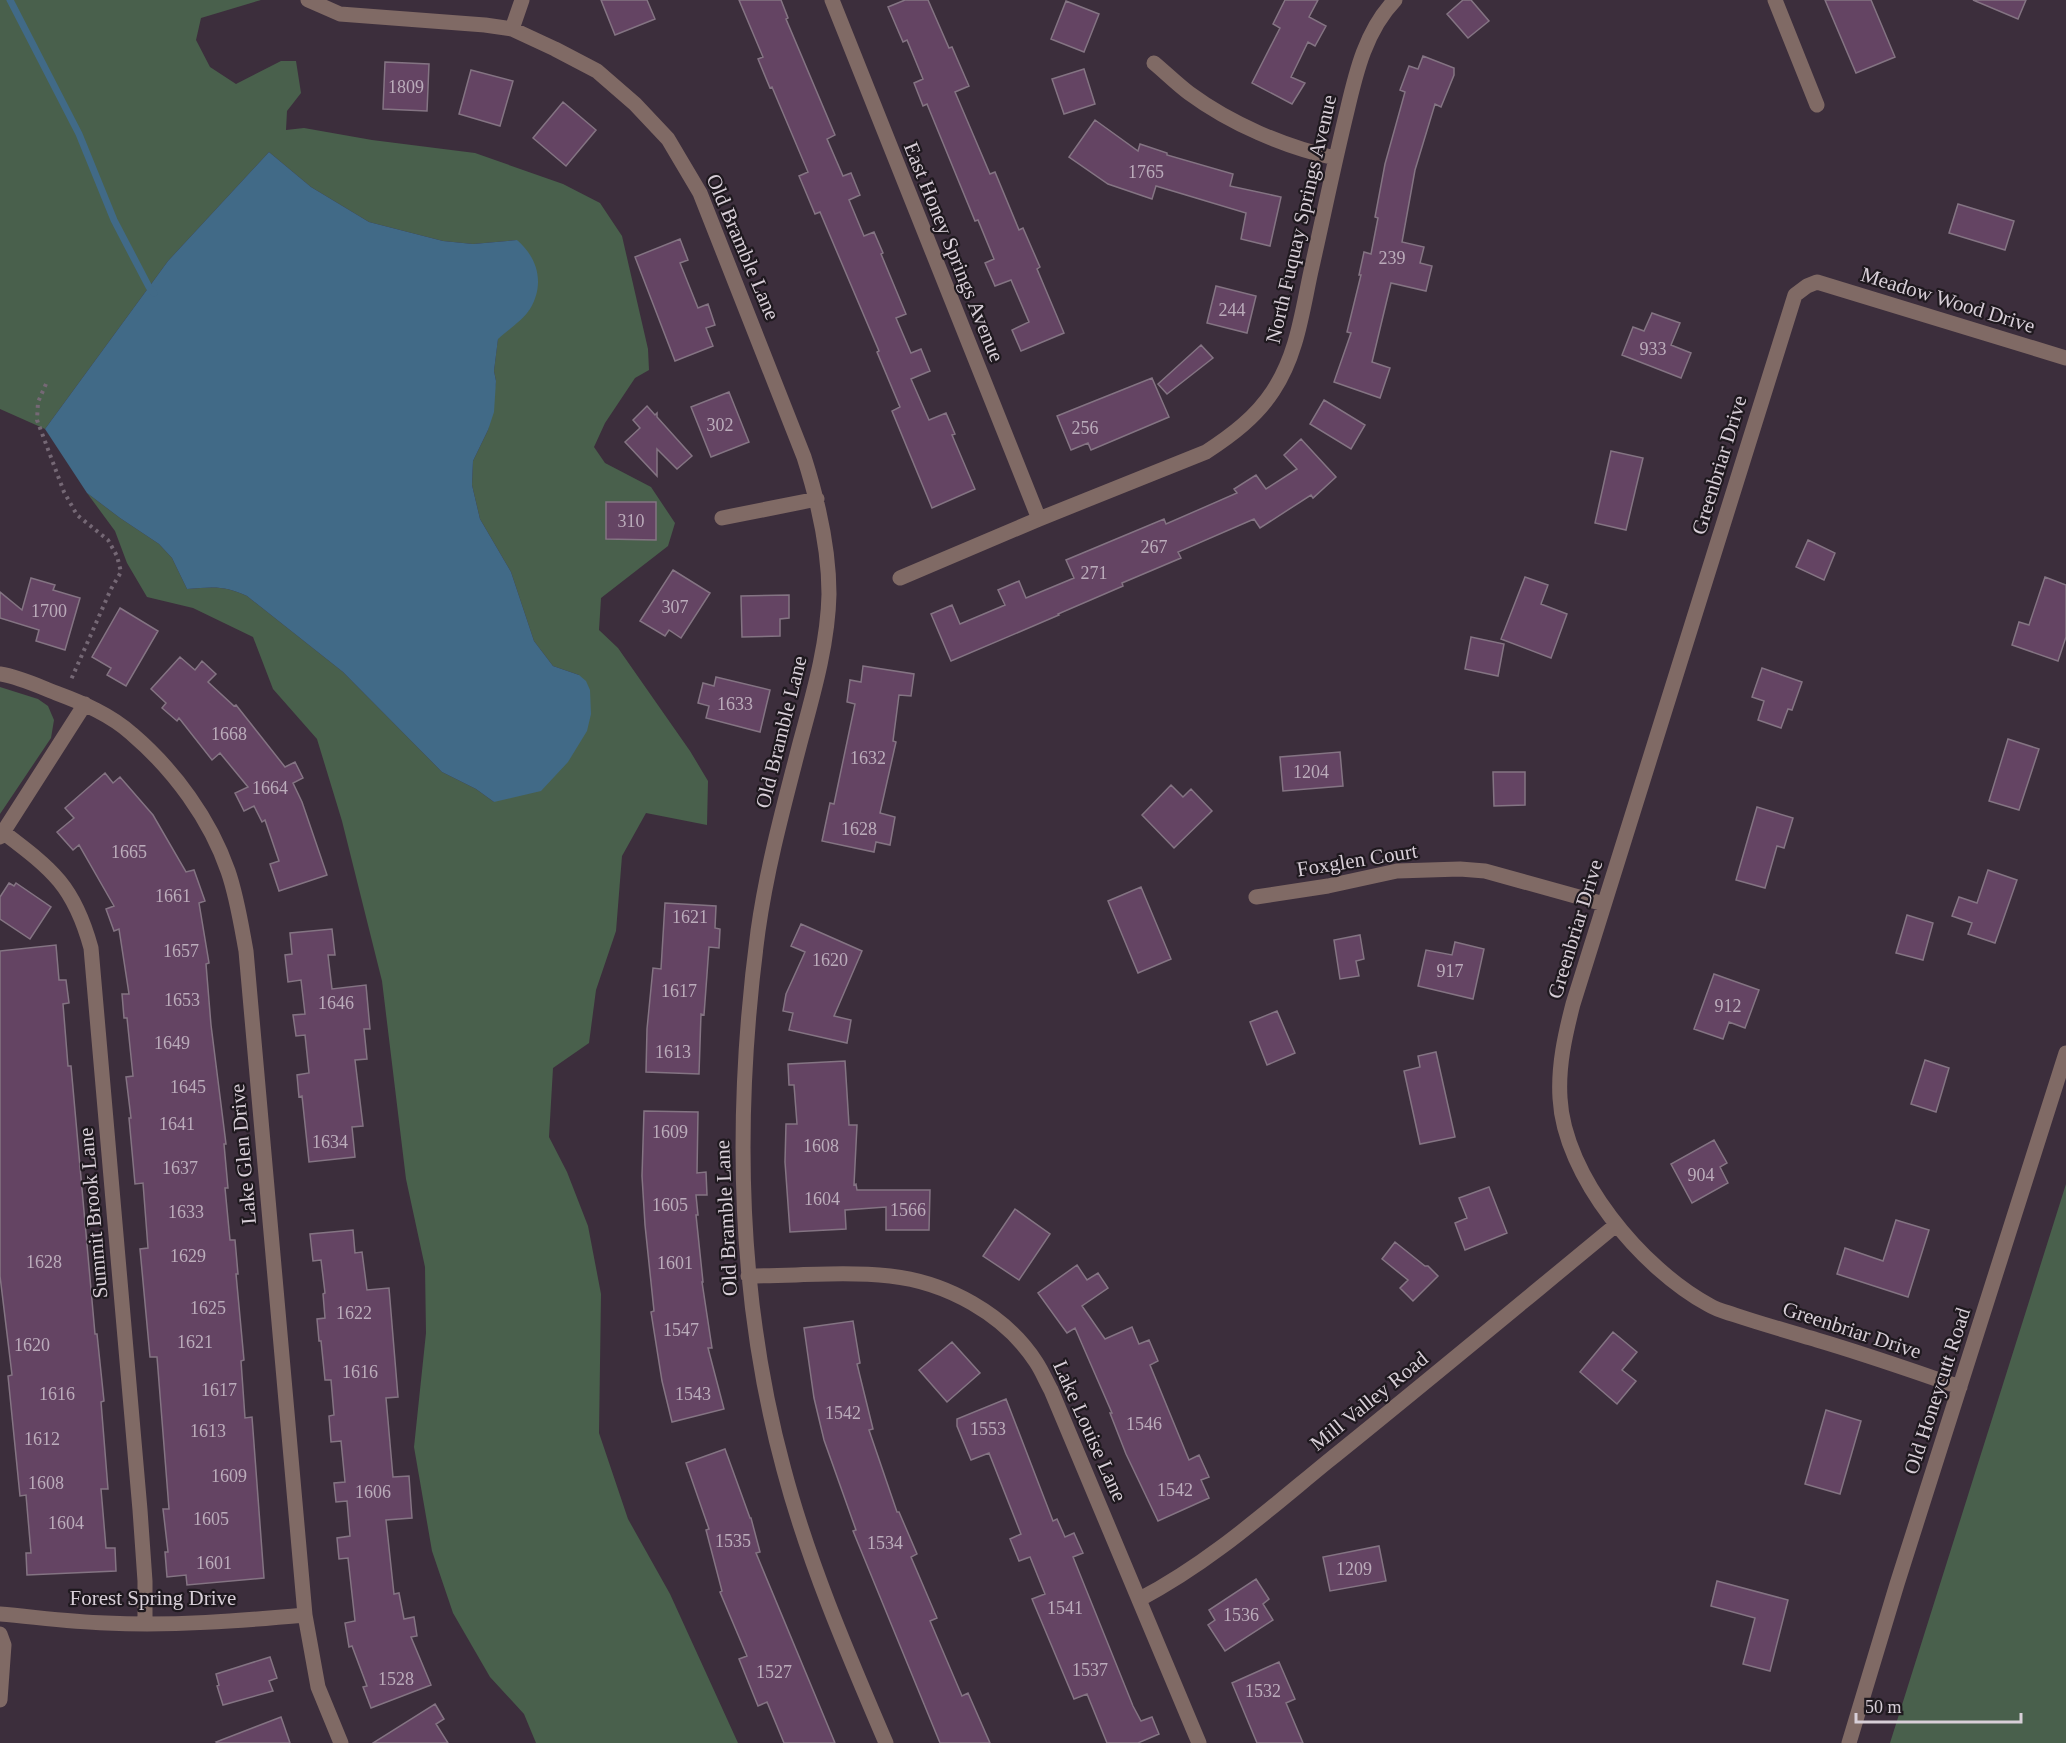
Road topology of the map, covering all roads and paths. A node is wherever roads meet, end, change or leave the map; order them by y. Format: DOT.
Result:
graph roads {
  1 [pos="308,0"];
  2 [pos="522,0"];
  3 [pos="832,0"];
  4 [pos="1395,0"];
  5 [pos="1775,0"];
  6 [pos="512,29"];
  7 [pos="1154,63"];
  8 [pos="1817,105"];
  9 [pos="1335,158"];
  10 [pos="1817,282"];
  11 [pos="2066,358"];
  12 [pos="46,384"];
  13 [pos="817,499"];
  14 [pos="722,518"];
  15 [pos="1039,519"];
  16 [pos="900,578"];
  17 [pos="0,674"];
  18 [pos="64,696"];
  19 [pos="85,704"];
  20 [pos="2,835"];
  21 [pos="1256,897"];
  22 [pos="1604,904"];
  23 [pos="2066,1053"];
  24 [pos="1616,1225"];
  25 [pos="748,1276"];
  26 [pos="1960,1387"];
  27 [pos="1140,1599"];
  28 [pos="0,1614"];
  29 [pos="305,1615"];
  30 [pos="145,1624"];
  31 [pos="0,1634"];
  32 [pos="0,1700"];
  33 [pos="341,1743"];
  34 [pos="886,1743"];
  35 [pos="1199,1743"];
  36 [pos="1849,1743"];
  1 -- 6 [label="street, Old Bramble Lane"];
  2 -- 6 [label="street"];
  3 -- 15 [label="street, East Honey Springs Avenue"];
  4 -- 9 [label="street, North Fuquay Springs Avenue"];
  5 -- 8 [label="street"];
  6 -- 13 [label="street, Old Bramble Lane"];
  7 -- 9 [label="street"];
  9 -- 15 [label="street, North Fuquay Springs Avenue"];
  10 -- 11 [label="street, Meadow Wood Drive"];
  10 -- 22 [label="street, Greenbriar Drive"];
  12 -- 18 [label="path"];
  13 -- 14 [label="street"];
  13 -- 25 [label="street, Old Bramble Lane"];
  15 -- 16 [label="street, North Fuquay Springs Avenue"];
  17 -- 18 [label="street, Lake Glen Drive"];
  18 -- 19 [label="street, Lake Glen Drive"];
  19 -- 20 [label="street"];
  19 -- 29 [label="street, Lake Glen Drive"];
  20 -- 30 [label="street, Summit Brook Lane"];
  21 -- 22 [label="street, Foxglen Court"];
  22 -- 24 [label="street, Greenbriar Drive"];
  23 -- 26 [label="street, Old Honeycutt Road"];
  24 -- 26 [label="street, Greenbriar Drive"];
  24 -- 27 [label="street, Mill Valley Road"];
  25 -- 27 [label="street, Lake Louise Lane"];
  25 -- 34 [label="street, Old Bramble Lane"];
  26 -- 36 [label="street, Old Honeycutt Road"];
  27 -- 35 [label="street, Lake Louise Lane"];
  28 -- 30 [label="street, Forest Spring Drive"];
  29 -- 30 [label="street, Forest Spring Drive"];
  29 -- 33 [label="street, Lake Glen Drive"];
  31 -- 32 [label="street"];
}
